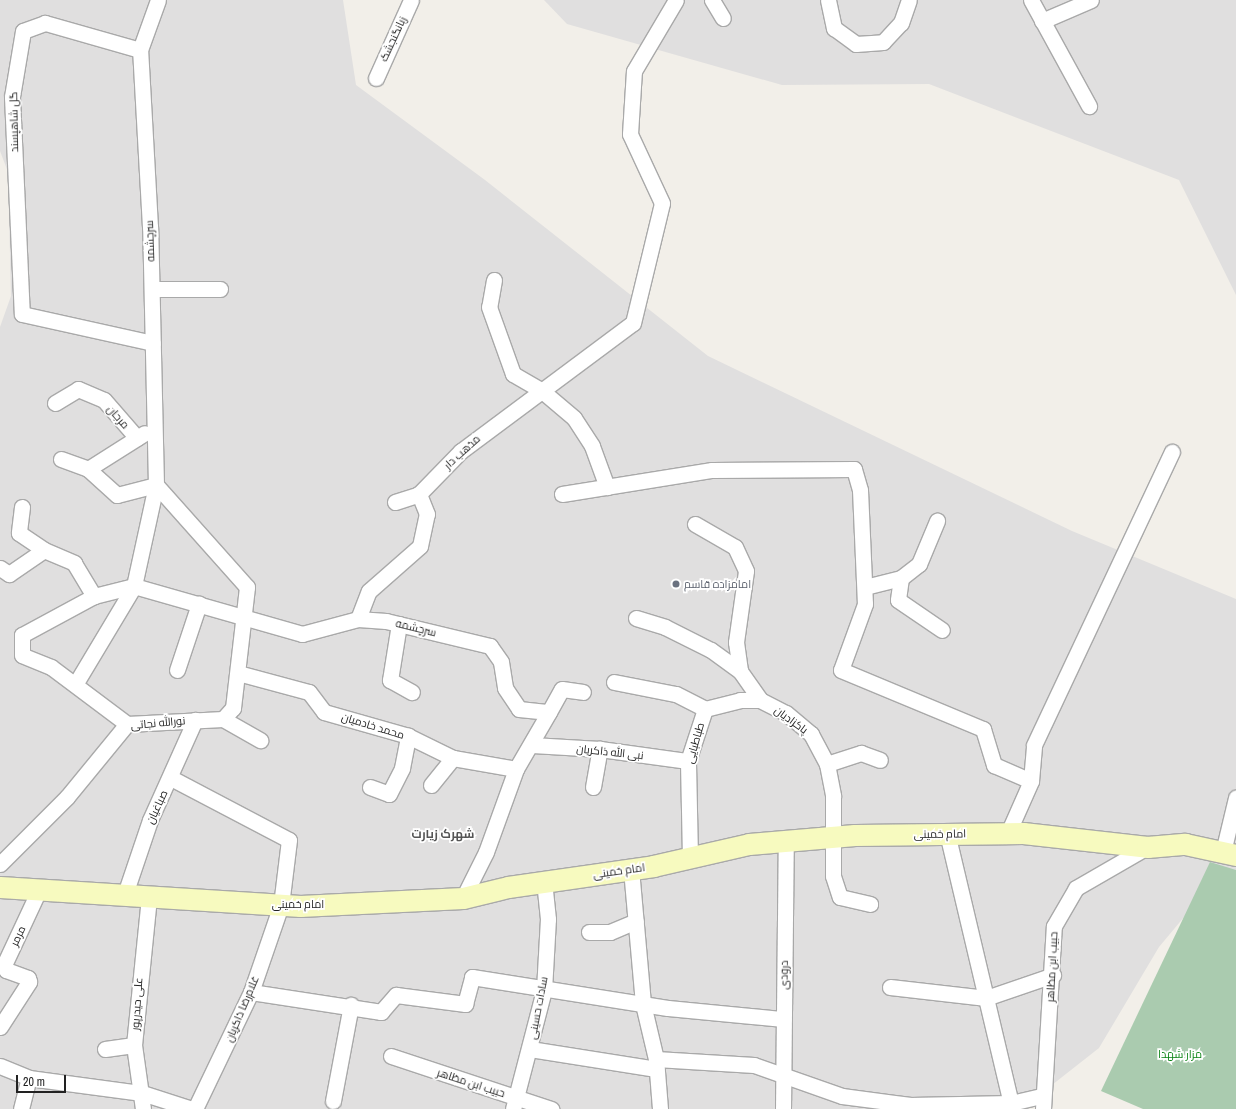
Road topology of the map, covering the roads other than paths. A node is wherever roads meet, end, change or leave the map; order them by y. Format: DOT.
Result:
graph roads {
  1 [pos="158,0"];
  2 [pos="411,0"];
  3 [pos="676,0"];
  4 [pos="712,0"];
  5 [pos="828,0"];
  6 [pos="909,0"];
  7 [pos="1031,0"];
  8 [pos="1091,0"];
  9 [pos="723,18"];
  10 [pos="1042,21"];
  11 [pos="140,50"];
  12 [pos="376,78"];
  13 [pos="1089,106"];
  14 [pos="494,280"];
  15 [pos="152,288"];
  16 [pos="220,289"];
  17 [pos="153,343"];
  18 [pos="541,390"];
  19 [pos="56,403"];
  20 [pos="155,427"];
  21 [pos="137,438"];
  22 [pos="1172,452"];
  23 [pos="61,459"];
  24 [pos="88,469"];
  25 [pos="156,485"];
  26 [pos="607,487"];
  27 [pos="419,494"];
  28 [pos="562,494"];
  29 [pos="395,502"];
  30 [pos="22,507"];
  31 [pos="936,521"];
  32 [pos="695,524"];
  33 [pos="44,550"];
  34 [pos="0,568"];
  35 [pos="901,578"];
  36 [pos="134,586"];
  37 [pos="864,587"];
  38 [pos="94,596"];
  39 [pos="199,604"];
  40 [pos="245,617"];
  41 [pos="636,618"];
  42 [pos="358,619"];
  43 [pos="399,624"];
  44 [pos="942,630"];
  45 [pos="177,670"];
  46 [pos="740,671"];
  47 [pos="238,673"];
  48 [pos="614,682"];
  49 [pos="76,683"];
  50 [pos="412,692"];
  51 [pos="583,692"];
  52 [pos="760,700"];
  53 [pos="705,709"];
  54 [pos="549,712"];
  55 [pos="223,718"];
  56 [pos="195,720"];
  57 [pos="127,724"];
  58 [pos="408,736"];
  59 [pos="260,740"];
  60 [pos="532,745"];
  61 [pos="600,749"];
  62 [pos="453,758"];
  63 [pos="880,760"];
  64 [pos="688,761"];
  65 [pos="827,764"];
  66 [pos="516,769"];
  67 [pos="171,778"];
  68 [pos="1031,781"];
  69 [pos="431,785"];
  70 [pos="370,787"];
  71 [pos="593,787"];
  72 [pos="1236,798"];
  73 [pos="947,833"];
  74 [pos="1008,834"];
  75 [pos="831,838"];
  76 [pos="786,841"];
  77 [pos="1147,846"];
  78 [pos="1230,853"];
  79 [pos="690,858"];
  80 [pos="0,864"];
  81 [pos="631,869"];
  82 [pos="544,882"];
  83 [pos="0,887"];
  84 [pos="38,892"];
  85 [pos="124,897"];
  86 [pos="149,898"];
  87 [pos="463,898"];
  88 [pos="870,904"];
  89 [pos="281,905"];
  90 [pos="636,921"];
  91 [pos="589,932"];
  92 [pos="1053,975"];
  93 [pos="890,987"];
  94 [pos="544,990"];
  95 [pos="251,992"];
  96 [pos="986,998"];
  97 [pos="643,1004"];
  98 [pos="351,1005"];
  99 [pos="783,1019"];
  100 [pos="0,1027"];
  101 [pos="134,1045"];
  102 [pos="105,1048"];
  103 [pos="530,1049"];
  104 [pos="391,1056"];
  105 [pos="656,1064"];
  106 [pos="0,1066"];
  107 [pos="783,1073"];
  108 [pos="29,1078"];
  109 [pos="142,1093"];
  110 [pos="333,1101"];
  111 [pos="1011,1103"];
  112 [pos="1042,1103"];
  113 [pos="515,1104"];
  114 [pos="21,1109"];
  115 [pos="143,1109"];
  116 [pos="192,1109"];
  117 [pos="195,1109"];
  118 [pos="551,1109"];
  119 [pos="660,1109"];
  120 [pos="783,1109"];
  1 -- 11 [label="street, سرچشمه"];
  2 -- 12 [label="street, زبانگنجشک"];
  3 -- 18 [label="street, مذهب دار"];
  4 -- 9 [label="street"];
  5 -- 6 [label="street"];
  7 -- 10 [label="street"];
  8 -- 10 [label="street"];
  10 -- 13 [label="street"];
  11 -- 15 [label="street, سرچشمه"];
  11 -- 17 [label="street, گل شاهپسند"];
  14 -- 18 [label="street"];
  15 -- 16 [label="street"];
  15 -- 17 [label="street, سرچشمه"];
  17 -- 20 [label="street, سرچشمه"];
  18 -- 26 [label="street"];
  18 -- 27 [label="street, مذهب دار"];
  19 -- 21 [label="street, مرجان"];
  20 -- 21 [label="street"];
  20 -- 25 [label="street, سرچشمه"];
  21 -- 24 [label="street"];
  22 -- 68 [label="street"];
  23 -- 24 [label="street"];
  24 -- 25 [label="street"];
  25 -- 36 [label="street, سرچشمه"];
  25 -- 40 [label="street"];
  26 -- 28 [label="street"];
  26 -- 37 [label="street"];
  27 -- 29 [label="street"];
  27 -- 42 [label="street"];
  30 -- 33 [label="street"];
  31 -- 35 [label="street"];
  32 -- 46 [label="street"];
  33 -- 34 [label="street"];
  33 -- 38 [label="street"];
  35 -- 37 [label="street"];
  35 -- 44 [label="street"];
  36 -- 38 [label="street"];
  36 -- 39 [label="street, سرچشمه"];
  36 -- 49 [label="street, سرچشمه"];
  37 -- 68 [label="street"];
  38 -- 49 [label="street"];
  39 -- 40 [label="street, سرچشمه"];
  39 -- 45 [label="street"];
  40 -- 42 [label="street, سرچشمه"];
  40 -- 47 [label="street"];
  41 -- 46 [label="street"];
  42 -- 43 [label="street, سرچشمه"];
  43 -- 50 [label="street"];
  43 -- 54 [label="street, سرچشمه"];
  46 -- 52 [label="street"];
  47 -- 55 [label="street"];
  47 -- 58 [label="street, محمد خادمیان"];
  48 -- 53 [label="street"];
  49 -- 57 [label="street"];
  51 -- 54 [label="street"];
  52 -- 53 [label="street, طباطبایی"];
  52 -- 65 [label="street, پاکزادیان"];
  53 -- 64 [label="street, طباطبایی"];
  54 -- 60 [label="street"];
  55 -- 56 [label="street, نورالله نجاتی"];
  55 -- 59 [label="street"];
  56 -- 57 [label="street, نورالله نجاتی"];
  56 -- 67 [label="street, صباغیان"];
  57 -- 80 [label="street, نورالله نجاتی"];
  58 -- 62 [label="street, محمد خادمیان"];
  58 -- 70 [label="street"];
  60 -- 61 [label="street, نبی الله ذاکریان"];
  60 -- 66 [label="street"];
  61 -- 64 [label="street, نبی الله ذاکریان"];
  61 -- 71 [label="street"];
  62 -- 66 [label="street, محمد خادمیان"];
  62 -- 69 [label="street"];
  63 -- 65 [label="street"];
  64 -- 79 [label="street, طباطبایی"];
  65 -- 75 [label="street, پاکزادیان"];
  66 -- 87 [label="street"];
  67 -- 85 [label="street, صباغیان"];
  67 -- 89 [label="street, غلام‌رضا ذاکریان"];
  68 -- 74 [label="street"];
  72 -- 78 [label="street"];
  73 -- 74 [label="street, امام خمینی"];
  73 -- 75 [label="street, امام خمینی"];
  73 -- 96 [label="street"];
  74 -- 77 [label="street, امام خمینی"];
  75 -- 76 [label="street, امام خمینی"];
  75 -- 88 [label="street, پاکزادیان"];
  76 -- 79 [label="street, امام خمینی"];
  76 -- 99 [label="street, درودی"];
  77 -- 78 [label="street, امام خمینی"];
  77 -- 92 [label="street, حبیب ابن مظاهر"];
  79 -- 81 [label="street, امام خمینی"];
  81 -- 82 [label="street, امام خمینی"];
  81 -- 90 [label="street"];
  82 -- 87 [label="street, امام خمینی"];
  82 -- 94 [label="street, سادات حسینی"];
  83 -- 84 [label="street, امام خمینی"];
  84 -- 85 [label="street, امام خمینی"];
  84 -- 100 [label="street, مرمر"];
  85 -- 86 [label="street, امام خمینی"];
  86 -- 89 [label="street, امام خمینی"];
  86 -- 101 [label="street, علی حیدرپور"];
  87 -- 89 [label="street, امام خمینی"];
  89 -- 95 [label="street, غلام‌رضا ذاکریان"];
  90 -- 91 [label="street"];
  90 -- 97 [label="street"];
  92 -- 96 [label="street"];
  92 -- 112 [label="street, حبیب ابن مظاهر"];
  93 -- 96 [label="street"];
  94 -- 97 [label="street"];
  94 -- 98 [label="street"];
  94 -- 103 [label="street, سادات حسینی"];
  95 -- 98 [label="street"];
  95 -- 117 [label="street, غلام‌رضا ذاکریان"];
  96 -- 111 [label="street"];
  97 -- 99 [label="street"];
  97 -- 105 [label="street"];
  98 -- 110 [label="street"];
  99 -- 107 [label="street, درودی"];
  101 -- 102 [label="street"];
  101 -- 109 [label="street, علی حیدرپور"];
  103 -- 105 [label="street"];
  103 -- 113 [label="street, سادات حسینی"];
  104 -- 113 [label="street, حبیب ابن مظاهر"];
  105 -- 107 [label="street"];
  105 -- 119 [label="street"];
  106 -- 108 [label="street"];
  107 -- 111 [label="street"];
  107 -- 120 [label="street, درودی"];
  108 -- 109 [label="street"];
  108 -- 114 [label="street"];
  109 -- 115 [label="street, علی حیدرپور"];
  109 -- 116 [label="street"];
  111 -- 112 [label="street"];
  113 -- 118 [label="street, حبیب ابن مظاهر"];
}
